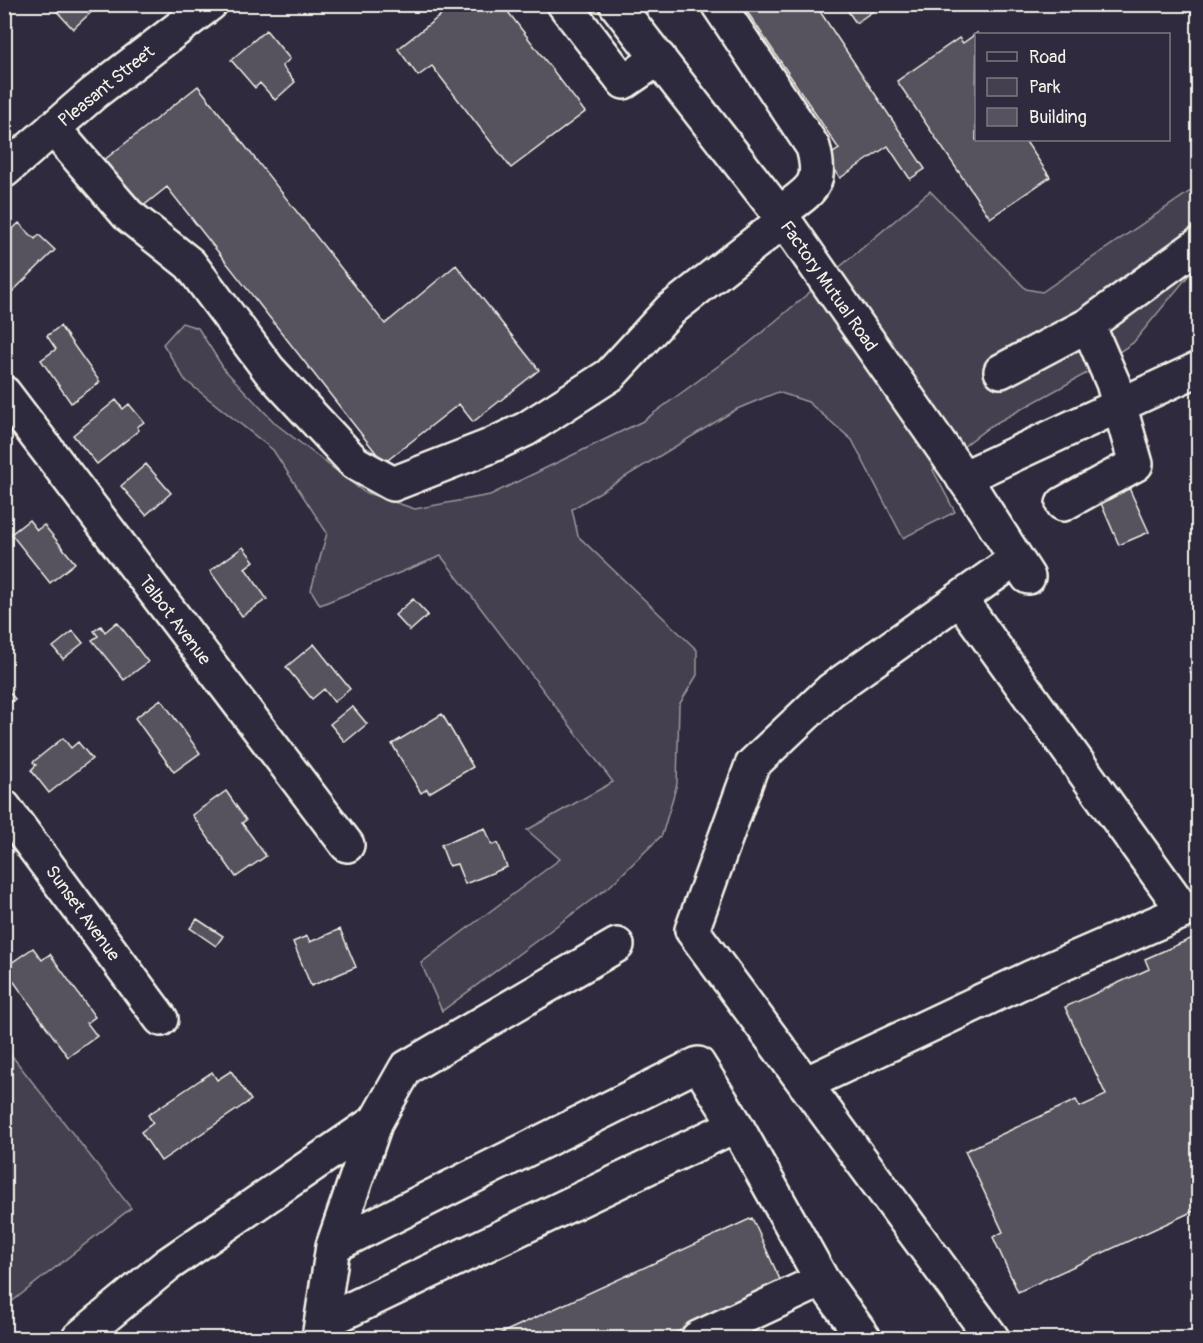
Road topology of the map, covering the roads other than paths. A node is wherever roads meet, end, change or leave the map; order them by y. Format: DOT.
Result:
graph roads {
  1 [pos="210,4"];
  2 [pos="564,4"];
  3 [pos="616,4"];
  4 [pos="718,4"];
  5 [pos="659,58"];
  6 [pos="52,128"];
  7 [pos="4,171"];
  8 [pos="782,217"];
  9 [pos="1198,245"];
  10 [pos="1088,325"];
  11 [pos="1198,369"];
  12 [pos="1001,371"];
  13 [pos="4,393"];
  14 [pos="1118,404"];
  15 [pos="963,478"];
  16 [pos="1063,504"];
  17 [pos="960,599"];
  18 [pos="4,807"];
  19 [pos="347,845"];
  20 [pos="1191,909"];
  21 [pos="617,945"];
  22 [pos="160,1019"];
  23 [pos="805,1084"];
  24 [pos="376,1121"];
  25 [pos="736,1125"];
  26 [pos="333,1245"];
  27 [pos="822,1280"];
  28 [pos="321,1331"];
  29 [pos="860,1337"];
  30 [pos="79,1338"];
  31 [pos="698,1338"];
  32 [pos="992,1338"];
  1 -- 6 [label="street, Pleasant Street"];
  2 -- 5 [label="street"];
  3 -- 5 [label="street, Factory Mutual Road"];
  4 -- 8 [label="street"];
  5 -- 8 [label="street, Factory Mutual Road"];
  6 -- 7 [label="street, Pleasant Street"];
  6 -- 8 [label="street"];
  8 -- 15 [label="street, Factory Mutual Road"];
  9 -- 10 [label="street"];
  10 -- 12 [label="street"];
  10 -- 14 [label="street"];
  11 -- 14 [label="street"];
  13 -- 19 [label="street, Talbot Avenue"];
  14 -- 15 [label="street"];
  14 -- 16 [label="street"];
  15 -- 17 [label="street, Factory Mutual Road"];
  17 -- 20 [label="street"];
  17 -- 23 [label="street"];
  18 -- 22 [label="street, Sunset Avenue"];
  20 -- 23 [label="street"];
  21 -- 24 [label="street"];
  23 -- 32 [label="street"];
  24 -- 26 [label="street"];
  24 -- 30 [label="street"];
  25 -- 26 [label="street"];
  25 -- 27 [label="street"];
  25 -- 28 [label="street"];
  26 -- 28 [label="street"];
  27 -- 29 [label="street"];
  27 -- 31 [label="street"];
}
